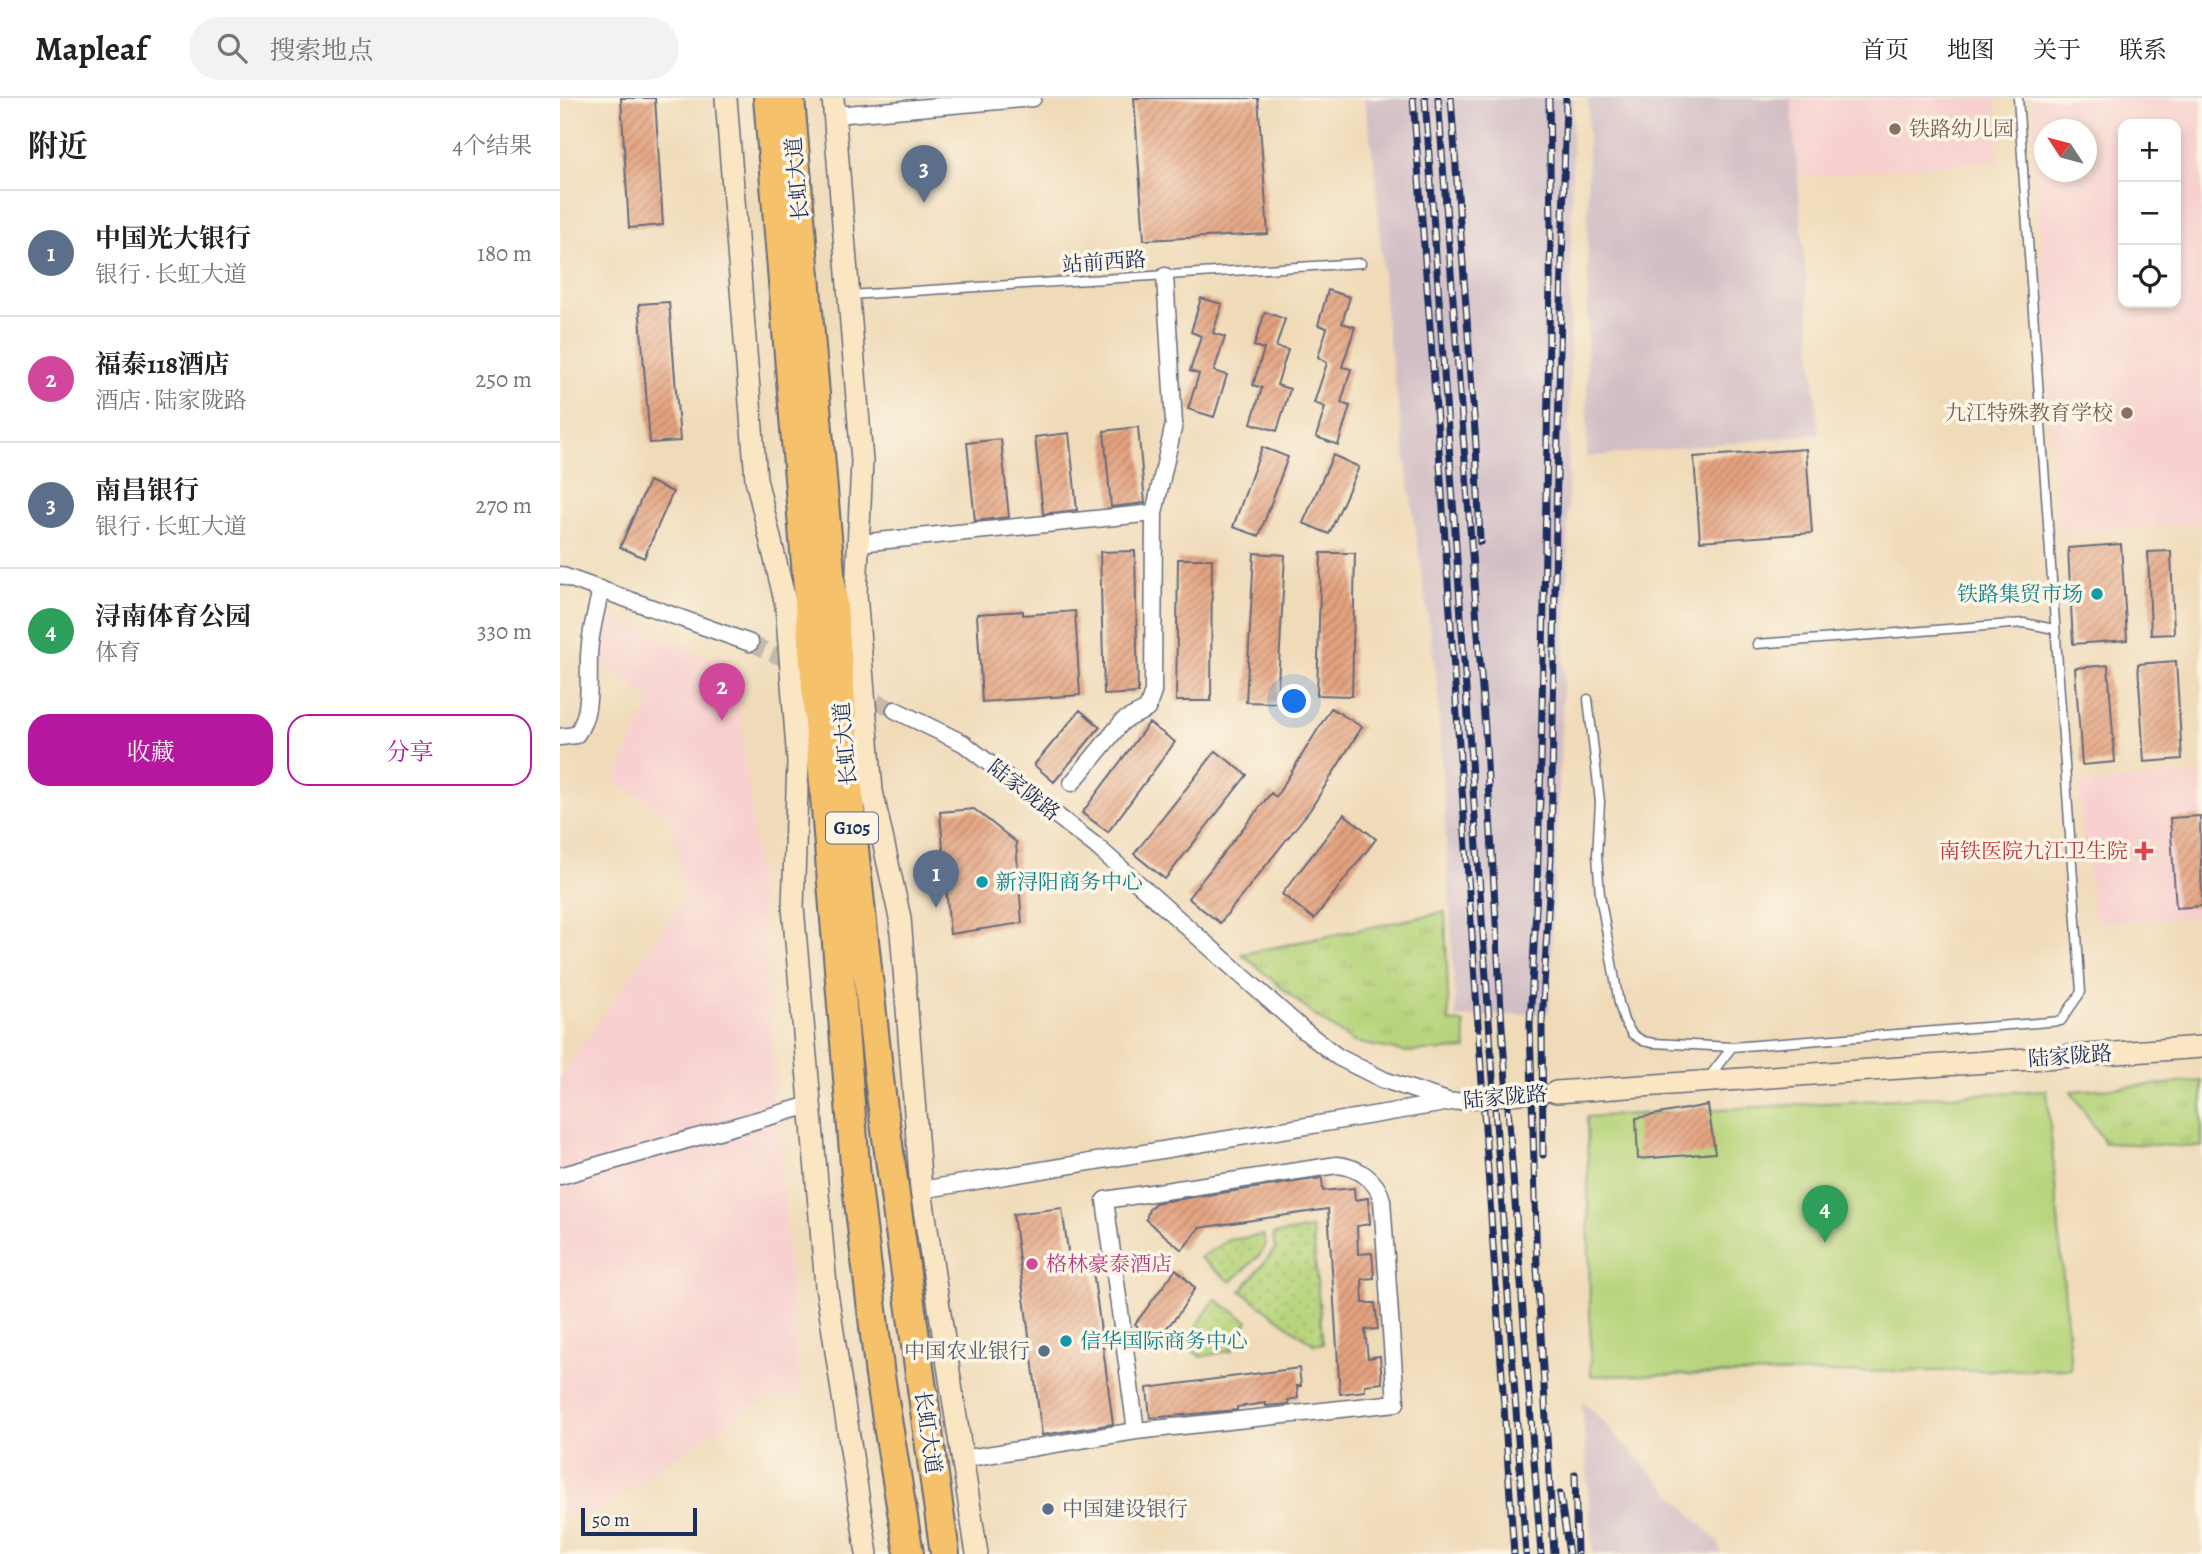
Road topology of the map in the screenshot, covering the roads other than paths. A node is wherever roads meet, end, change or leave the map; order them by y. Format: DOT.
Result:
graph roads {
  1 [pos="726,98"];
  2 [pos="768,98"];
  3 [pos="790,98"];
  4 [pos="1033,98"];
  5 [pos="2018,98"];
  6 [pos="834,107"];
  7 [pos="1362,263"];
  8 [pos="1165,276"];
  9 [pos="849,295"];
  10 [pos="1154,513"];
  11 [pos="859,543"];
  12 [pos="560,575"];
  13 [pos="601,589"];
  14 [pos="2054,629"];
  15 [pos="750,643"];
  16 [pos="1757,645"];
  17 [pos="1588,699"];
  18 [pos="895,710"];
  19 [pos="560,737"];
  20 [pos="1072,783"];
  21 [pos="1732,1047"];
  22 [pos="2202,1047"];
  23 [pos="1706,1082"];
  24 [pos="1556,1092"];
  25 [pos="1451,1102"];
  26 [pos="810,1105"];
  27 [pos="560,1176"];
  28 [pos="921,1190"];
  29 [pos="1136,1432"];
  30 [pos="962,1459"];
  31 [pos="867,1554"];
  32 [pos="909,1554"];
  33 [pos="945,1554"];
  34 [pos="977,1554"];
  1 -- 26 [label="street"];
  2 -- 32 [label="highway, 长虹大道 / G105"];
  3 -- 33 [label="highway, 长虹大道 / G105"];
  4 -- 6 [label="street"];
  5 -- 14 [label="lane"];
  6 -- 9 [label="street"];
  7 -- 8 [label="lane, 站前西路"];
  8 -- 9 [label="lane, 站前西路"];
  8 -- 10 [label="street"];
  9 -- 11 [label="street"];
  10 -- 11 [label="street"];
  10 -- 20 [label="street"];
  11 -- 28 [label="street"];
  12 -- 13 [label="street"];
  13 -- 15 [label="street"];
  13 -- 19 [label="street"];
  14 -- 16 [label="lane"];
  14 -- 21 [label="lane"];
  17 -- 21 [label="lane"];
  18 -- 25 [label="street, 陆家陇路"];
  21 -- 23 [label="lane"];
  22 -- 23 [label="street, 陆家陇路"];
  23 -- 24 [label="street, 陆家陇路"];
  24 -- 25 [label="street, 陆家陇路"];
  25 -- 28 [label="street"];
  26 -- 27 [label="street"];
  26 -- 31 [label="street"];
  28 -- 30 [label="street"];
  29 -- 29 [label="street"];
  29 -- 30 [label="street"];
  30 -- 34 [label="street"];
}
